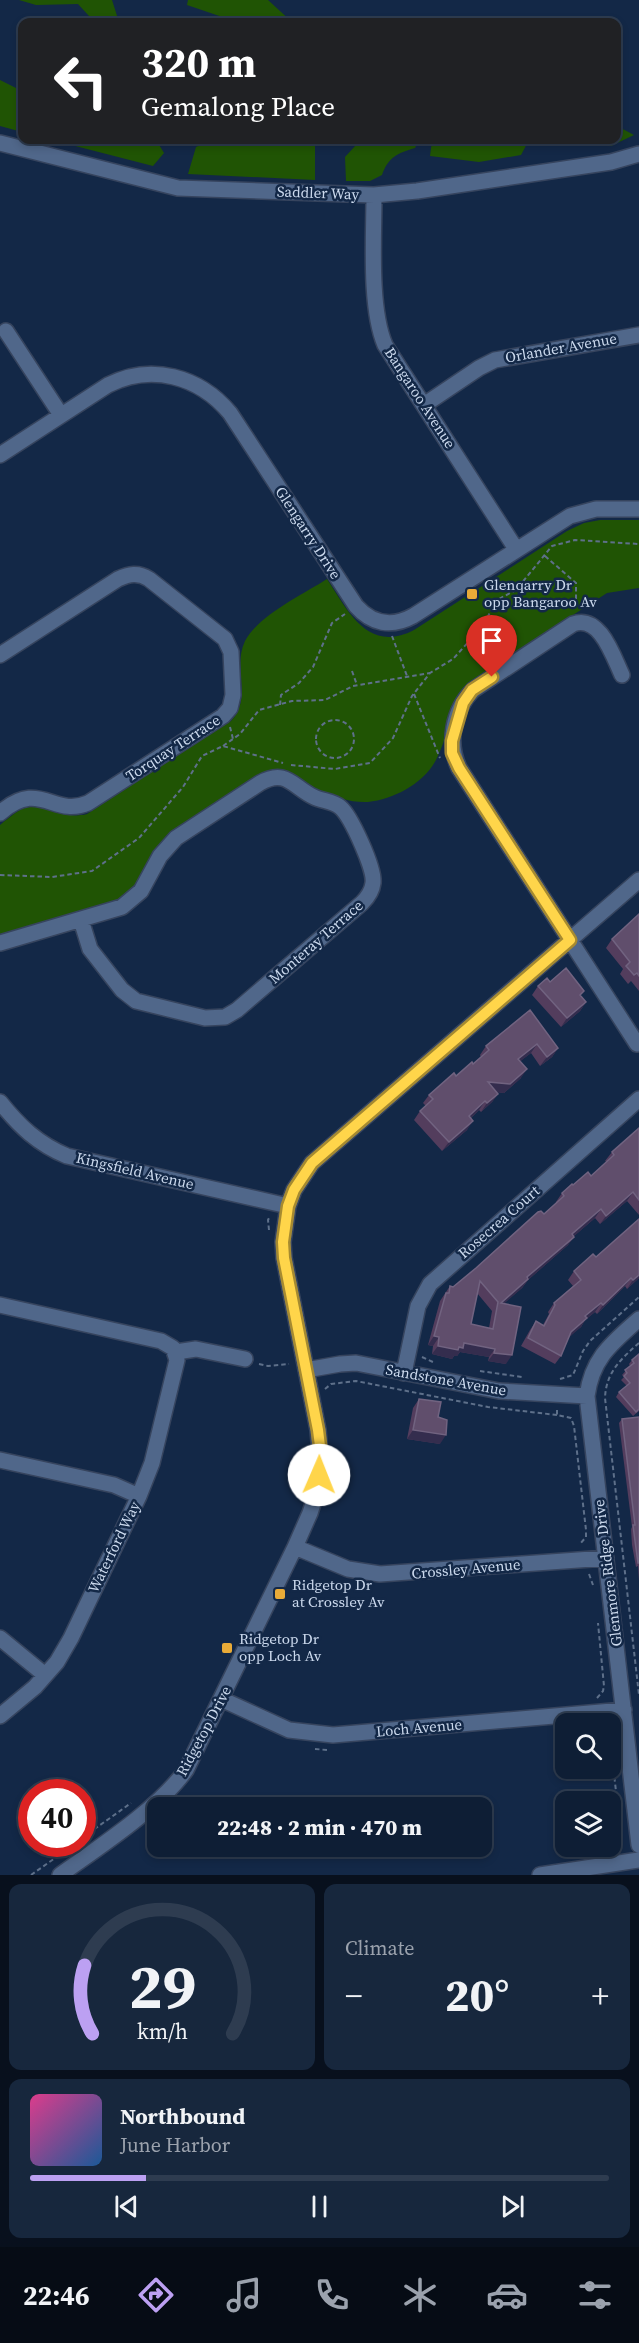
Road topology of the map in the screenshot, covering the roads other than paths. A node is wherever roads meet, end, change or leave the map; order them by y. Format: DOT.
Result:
graph roads {
  1 [pos="0,143"];
  2 [pos="639,154"];
  3 [pos="374,195"];
  4 [pos="6,331"];
  5 [pos="639,335"];
  6 [pos="424,405"];
  7 [pos="61,415"];
  8 [pos="0,455"];
  9 [pos="639,508"];
  10 [pos="516,549"];
  11 [pos="0,655"];
  12 [pos="622,675"];
  13 [pos="0,813"];
  14 [pos="639,880"];
  15 [pos="81,920"];
  16 [pos="570,940"];
  17 [pos="0,943"];
  18 [pos="637,1044"];
  19 [pos="639,1099"];
  20 [pos="0,1102"];
  21 [pos="288,1206"];
  22 [pos="0,1305"];
  23 [pos="639,1320"];
  24 [pos="176,1352"];
  25 [pos="245,1359"];
  26 [pos="306,1370"];
  27 [pos="404,1373"];
  28 [pos="588,1396"];
  29 [pos="0,1460"];
  30 [pos="139,1496"];
  31 [pos="295,1547"];
  32 [pos="606,1558"];
  33 [pos="0,1638"];
  34 [pos="45,1675"];
  35 [pos="221,1700"];
  36 [pos="624,1710"];
  37 [pos="0,1716"];
  38 [pos="639,1845"];
  39 [pos="639,1860"];
  40 [pos="60,1875"];
  41 [pos="540,1875"];
  1 -- 3 [label="street, Saddler Way"];
  2 -- 3 [label="street, Saddler Way"];
  3 -- 6 [label="street, Bangaroo Avenue"];
  4 -- 7 [label="street"];
  5 -- 6 [label="street, Orlander Avenue"];
  6 -- 10 [label="street, Bangaroo Avenue"];
  7 -- 8 [label="street, Glengarry Drive"];
  7 -- 10 [label="street, Glengarry Drive"];
  9 -- 10 [label="street"];
  11 -- 13 [label="street, Torquay Terrace"];
  12 -- 16 [label="street"];
  14 -- 16 [label="street, Ridgetop Drive"];
  15 -- 15 [label="street, Monteray Terrace"];
  15 -- 17 [label="street, Monteray Terrace"];
  16 -- 18 [label="street"];
  16 -- 21 [label="street, Ridgetop Drive"];
  19 -- 27 [label="street, Rosecrea Court"];
  20 -- 21 [label="street, Kingsfield Avenue"];
  21 -- 26 [label="street, Ridgetop Drive"];
  22 -- 24 [label="street"];
  23 -- 28 [label="street, Glenmore Ridge Drive"];
  24 -- 25 [label="street"];
  24 -- 30 [label="street, Waterford Way"];
  26 -- 27 [label="street, Sandstone Avenue"];
  26 -- 31 [label="street, Ridgetop Drive"];
  27 -- 28 [label="street, Sandstone Avenue"];
  28 -- 32 [label="street, Glenmore Ridge Drive"];
  29 -- 30 [label="street"];
  30 -- 34 [label="street, Waterford Way"];
  31 -- 32 [label="street, Crossley Avenue"];
  31 -- 35 [label="street, Ridgetop Drive"];
  32 -- 36 [label="street, Glenmore Ridge Drive"];
  33 -- 34 [label="street"];
  34 -- 37 [label="street, Waterford Way"];
  35 -- 36 [label="street, Loch Avenue"];
  35 -- 40 [label="street, Ridgetop Drive"];
  36 -- 38 [label="street, Glenmore Ridge Drive"];
  39 -- 41 [label="street"];
}
